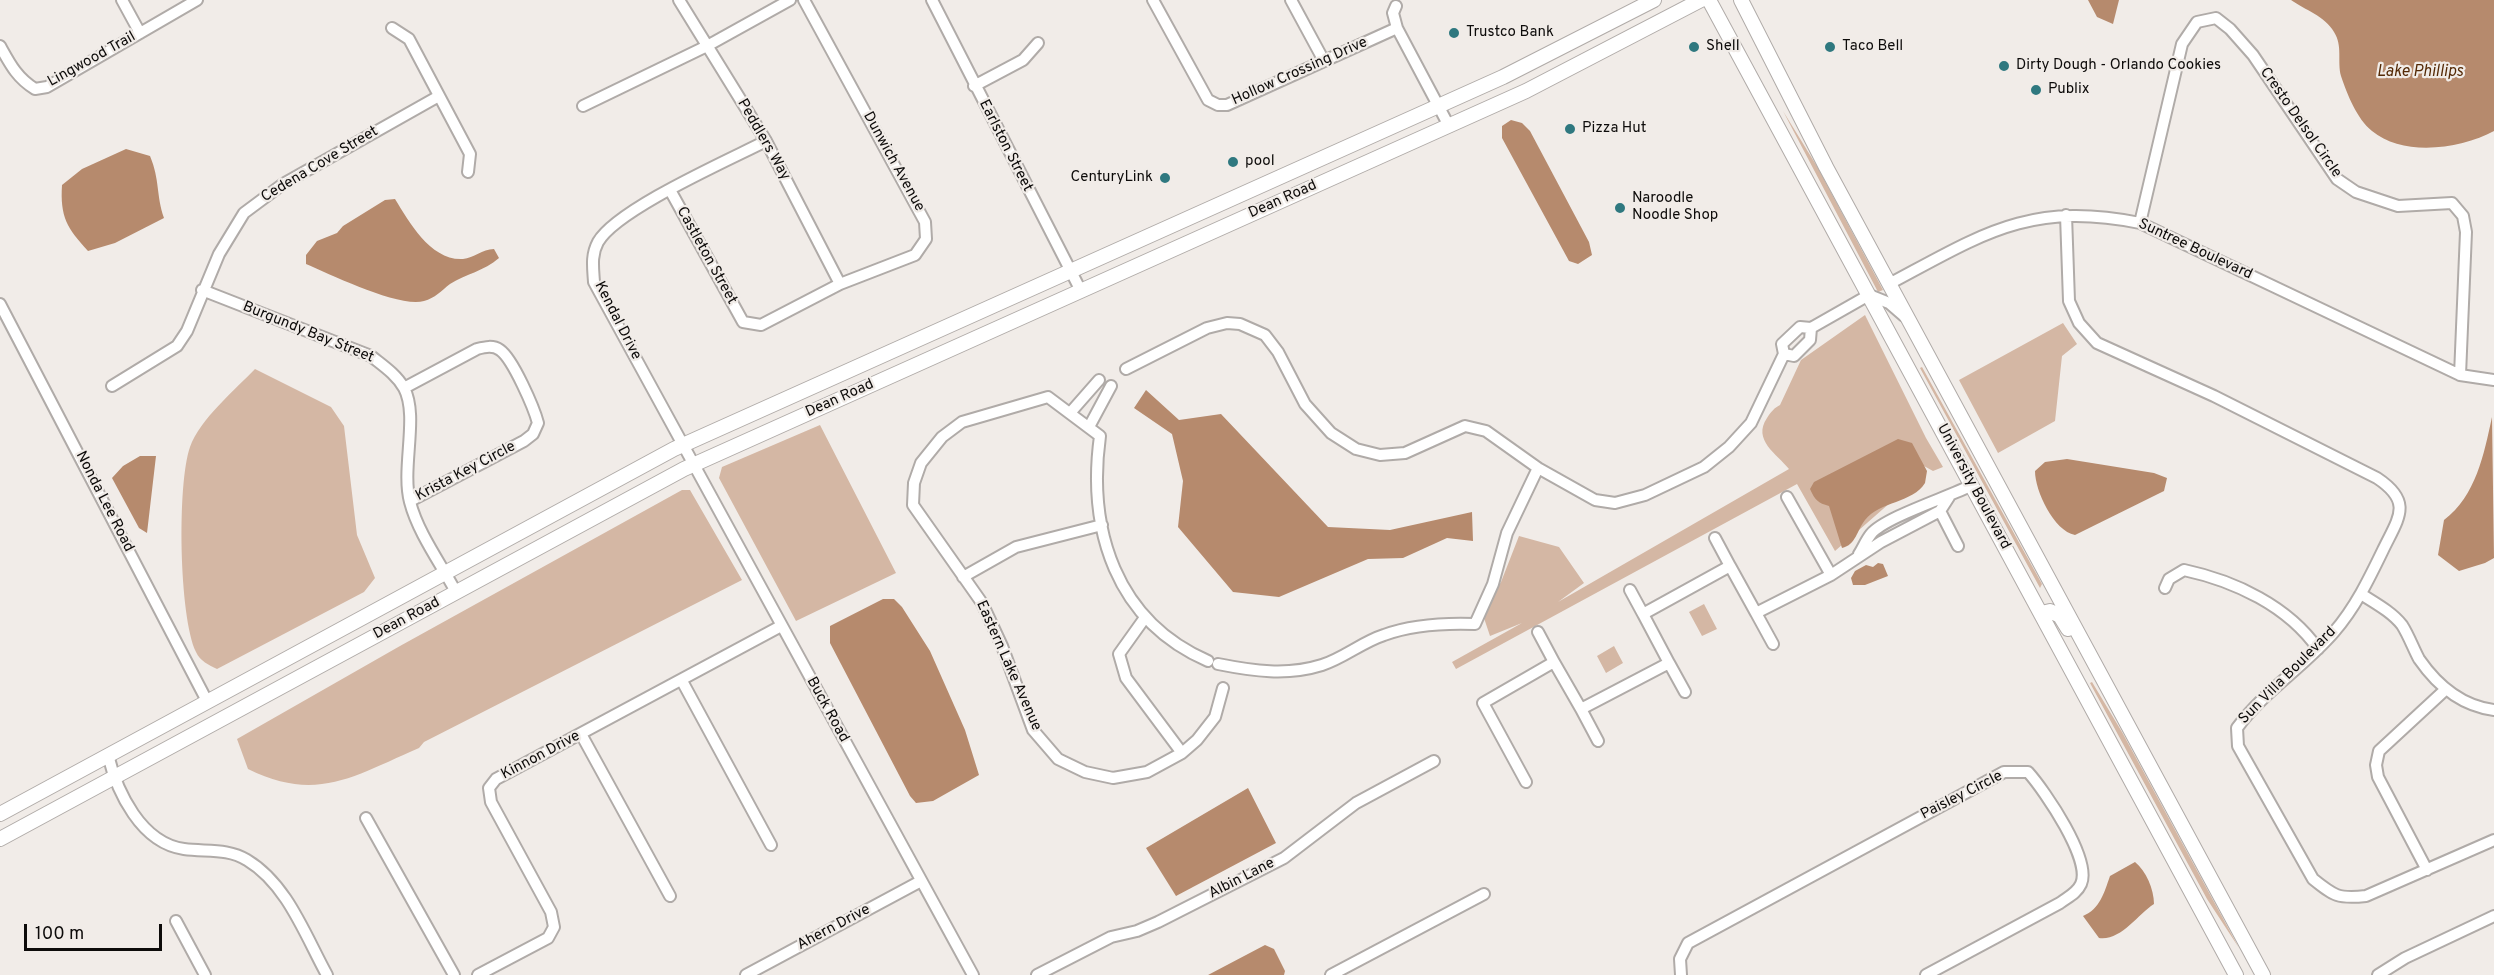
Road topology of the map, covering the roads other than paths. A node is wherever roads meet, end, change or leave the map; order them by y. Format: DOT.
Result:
graph roads {
  1 [pos="122,0"];
  2 [pos="197,0"];
  3 [pos="679,0"];
  4 [pos="790,0"];
  5 [pos="804,0"];
  6 [pos="932,0"];
  7 [pos="1153,0"];
  8 [pos="1291,0"];
  9 [pos="1654,0"];
  10 [pos="1701,0"];
  11 [pos="1708,0"];
  12 [pos="1741,0"];
  13 [pos="1396,6"];
  14 [pos="392,28"];
  15 [pos="1397,28"];
  16 [pos="140,33"];
  17 [pos="1038,43"];
  18 [pos="0,46"];
  19 [pos="707,46"];
  20 [pos="1324,61"];
  21 [pos="974,86"];
  22 [pos="439,96"];
  23 [pos="583,106"];
  24 [pos="1438,106"];
  25 [pos="1449,126"];
  26 [pos="766,141"];
  27 [pos="468,172"];
  28 [pos="670,190"];
  29 [pos="2066,215"];
  30 [pos="2140,223"];
  31 [pos="1070,271"];
  32 [pos="840,284"];
  33 [pos="1889,284"];
  34 [pos="202,290"];
  35 [pos="1081,291"];
  36 [pos="1869,295"];
  37 [pos="0,304"];
  38 [pos="1909,320"];
  39 [pos="1811,328"];
  40 [pos="1784,354"];
  41 [pos="1126,369"];
  42 [pos="2460,375"];
  43 [pos="1099,380"];
  44 [pos="2494,380"];
  45 [pos="112,386"];
  46 [pos="1112,386"];
  47 [pos="404,388"];
  48 [pos="1070,413"];
  49 [pos="1089,427"];
  50 [pos="682,445"];
  51 [pos="693,465"];
  52 [pos="1538,468"];
  53 [pos="1972,485"];
  54 [pos="1787,497"];
  55 [pos="1949,497"];
  56 [pos="410,501"];
  57 [pos="1940,511"];
  58 [pos="1102,525"];
  59 [pos="1715,538"];
  60 [pos="1958,546"];
  61 [pos="1857,557"];
  62 [pos="1730,566"];
  63 [pos="445,572"];
  64 [pos="1831,575"];
  65 [pos="963,577"];
  66 [pos="2165,588"];
  67 [pos="1630,590"];
  68 [pos="456,592"];
  69 [pos="2361,594"];
  70 [pos="1756,613"];
  71 [pos="2041,613"];
  72 [pos="1642,614"];
  73 [pos="1144,619"];
  74 [pos="781,626"];
  75 [pos="1538,632"];
  76 [pos="1773,644"];
  77 [pos="2318,649"];
  78 [pos="1554,662"];
  79 [pos="1669,663"];
  80 [pos="682,681"];
  81 [pos="1223,688"];
  82 [pos="2445,690"];
  83 [pos="1685,692"];
  84 [pos="207,701"];
  85 [pos="1581,709"];
  86 [pos="2119,710"];
  87 [pos="2494,710"];
  88 [pos="581,734"];
  89 [pos="1598,741"];
  90 [pos="1182,753"];
  91 [pos="108,755"];
  92 [pos="1434,761"];
  93 [pos="114,778"];
  94 [pos="1526,782"];
  95 [pos="0,814"];
  96 [pos="366,818"];
  97 [pos="0,839"];
  98 [pos="2494,840"];
  99 [pos="771,844"];
  100 [pos="2427,870"];
  101 [pos="921,881"];
  102 [pos="1484,894"];
  103 [pos="670,896"];
  104 [pos="2494,916"];
  105 [pos="176,921"];
  106 [pos="205,975"];
  107 [pos="327,975"];
  108 [pos="454,975"];
  109 [pos="478,975"];
  110 [pos="746,975"];
  111 [pos="973,975"];
  112 [pos="1037,975"];
  113 [pos="1331,975"];
  114 [pos="1681,975"];
  115 [pos="1926,975"];
  116 [pos="2236,975"];
  117 [pos="2263,975"];
  118 [pos="2378,975"];
  1 -- 16 [label="street"];
  2 -- 16 [label="street, Lingwood Trail"];
  3 -- 19 [label="street, Peddlers Way"];
  4 -- 19 [label="street"];
  5 -- 32 [label="street, Dunwich Avenue"];
  6 -- 21 [label="street, Earlston Street"];
  7 -- 20 [label="street, Hollow Crossing Drive"];
  8 -- 20 [label="street"];
  9 -- 24 [label="main road, Dean Road"];
  10 -- 25 [label="main road, Dean Road"];
  11 -- 36 [label="main road, University Boulevard"];
  12 -- 33 [label="main road, University Boulevard"];
  13 -- 15 [label="street"];
  14 -- 22 [label="street"];
  15 -- 20 [label="street, Hollow Crossing Drive"];
  15 -- 24 [label="street"];
  16 -- 18 [label="street, Lingwood Trail"];
  17 -- 21 [label="street"];
  19 -- 23 [label="street"];
  19 -- 26 [label="street, Peddlers Way"];
  21 -- 31 [label="street, Earlston Street"];
  22 -- 27 [label="street"];
  22 -- 34 [label="street, Cedena Cove Street"];
  24 -- 25 [label="street"];
  24 -- 31 [label="main road, Dean Road"];
  25 -- 35 [label="main road, Dean Road"];
  26 -- 28 [label="street, Kendal Drive"];
  26 -- 32 [label="street, Peddlers Way"];
  28 -- 32 [label="street, Castleton Street"];
  28 -- 50 [label="street, Kendal Drive"];
  29 -- 30 [label="street, Suntree Boulevard"];
  29 -- 33 [label="street, Suntree Boulevard"];
  29 -- 69 [label="street, Sun Villa Boulevard"];
  30 -- 42 [label="street, Suntree Boulevard"];
  30 -- 42 [label="street, Cresto Delsol Circle"];
  31 -- 35 [label="street, Earlston Street"];
  31 -- 50 [label="main road, Dean Road"];
  33 -- 38 [label="main road, University Boulevard"];
  34 -- 45 [label="street, Cedena Cove Street"];
  34 -- 47 [label="street, Burgundy Bay Street"];
  35 -- 51 [label="main road, Dean Road"];
  36 -- 38 [label="street"];
  36 -- 39 [label="street"];
  36 -- 53 [label="main road, University Boulevard"];
  37 -- 84 [label="street, Nonda Lee Road"];
  38 -- 86 [label="main road, University Boulevard"];
  39 -- 40 [label="street"];
  39 -- 40 [label="street"];
  40 -- 52 [label="street"];
  41 -- 52 [label="street"];
  42 -- 44 [label="street, Suntree Boulevard"];
  43 -- 48 [label="street"];
  46 -- 49 [label="street"];
  47 -- 56 [label="street"];
  47 -- 56 [label="street, Krista Key Circle"];
  48 -- 49 [label="street, Eastern Lake Avenue"];
  48 -- 65 [label="street, Eastern Lake Avenue"];
  49 -- 58 [label="street"];
  50 -- 51 [label="street, Buck Road"];
  50 -- 63 [label="main road, Dean Road"];
  51 -- 68 [label="main road, Dean Road"];
  51 -- 74 [label="street, Buck Road"];
  52 -- 73 [label="street"];
  53 -- 55 [label="street"];
  53 -- 71 [label="main road, University Boulevard"];
  54 -- 64 [label="street"];
  55 -- 57 [label="street"];
  55 -- 61 [label="street"];
  56 -- 63 [label="street"];
  57 -- 60 [label="street"];
  57 -- 61 [label="street"];
  58 -- 65 [label="street"];
  58 -- 73 [label="street"];
  59 -- 62 [label="street"];
  61 -- 64 [label="street"];
  62 -- 70 [label="street"];
  62 -- 72 [label="street"];
  63 -- 68 [label="street"];
  63 -- 84 [label="main road, Dean Road"];
  64 -- 70 [label="street"];
  65 -- 90 [label="street, Eastern Lake Avenue"];
  66 -- 77 [label="street"];
  67 -- 72 [label="street"];
  68 -- 93 [label="main road, Dean Road"];
  69 -- 77 [label="street, Sun Villa Boulevard"];
  69 -- 82 [label="street"];
  70 -- 76 [label="street"];
  71 -- 86 [label="main road"];
  71 -- 116 [label="main road, University Boulevard"];
  72 -- 79 [label="street"];
  73 -- 90 [label="street"];
  74 -- 80 [label="street, Kinnon Drive"];
  74 -- 101 [label="street, Buck Road"];
  75 -- 78 [label="street"];
  77 -- 100 [label="street, Sun Villa Boulevard"];
  78 -- 85 [label="street"];
  78 -- 94 [label="street"];
  79 -- 83 [label="street"];
  79 -- 85 [label="street"];
  80 -- 88 [label="street, Kinnon Drive"];
  80 -- 99 [label="street"];
  81 -- 90 [label="street, Eastern Lake Avenue"];
  82 -- 87 [label="street"];
  82 -- 100 [label="street"];
  84 -- 91 [label="main road, Dean Road"];
  85 -- 89 [label="street"];
  86 -- 117 [label="main road, University Boulevard"];
  88 -- 103 [label="street"];
  88 -- 109 [label="street, Kinnon Drive"];
  91 -- 93 [label="street"];
  91 -- 95 [label="main road, Dean Road"];
  92 -- 112 [label="street, Albin Lane"];
  93 -- 97 [label="main road, Dean Road"];
  93 -- 107 [label="street"];
  96 -- 108 [label="street"];
  98 -- 100 [label="street, Sun Villa Boulevard"];
  101 -- 110 [label="street, Ahern Drive"];
  101 -- 111 [label="street, Buck Road"];
  102 -- 113 [label="street"];
  104 -- 118 [label="street"];
  105 -- 106 [label="street"];
  114 -- 115 [label="street, Paisley Circle"];
}
